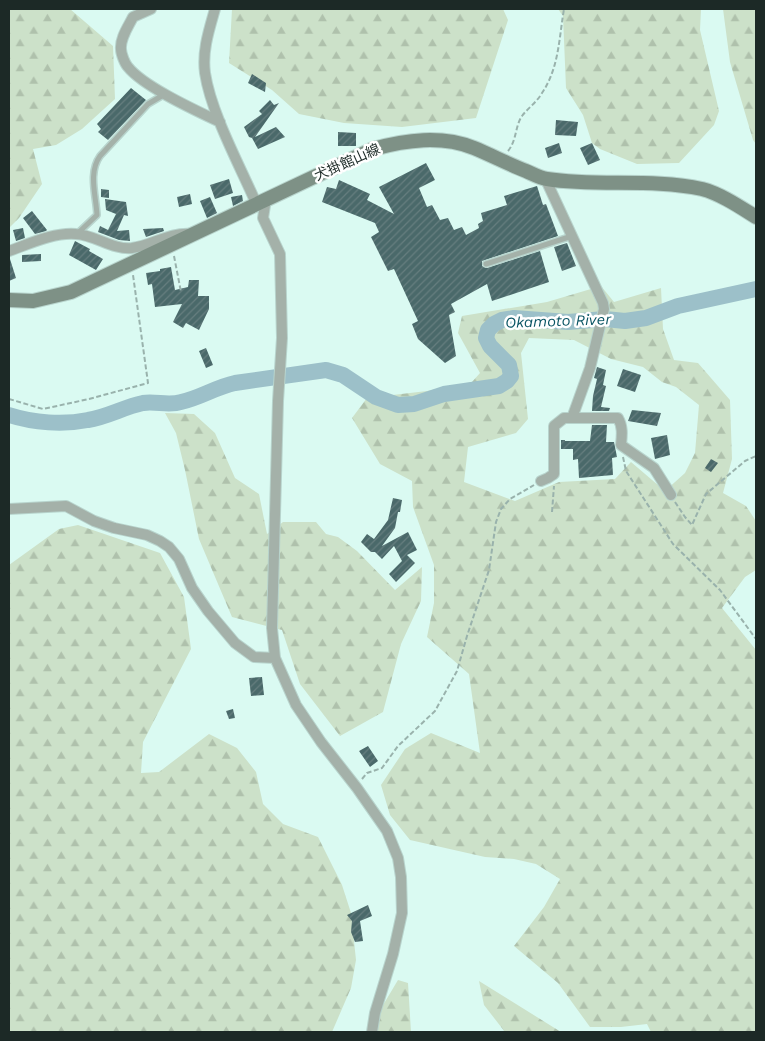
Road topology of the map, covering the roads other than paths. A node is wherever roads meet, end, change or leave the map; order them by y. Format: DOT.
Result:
graph roads {
  1 [pos="151,9"];
  2 [pos="215,9"];
  3 [pos="166,94"];
  4 [pos="220,122"];
  5 [pos="545,178"];
  6 [pos="256,203"];
  7 [pos="756,217"];
  8 [pos="263,218"];
  9 [pos="78,234"];
  10 [pos="192,234"];
  11 [pos="572,236"];
  12 [pos="9,251"];
  13 [pos="486,264"];
  14 [pos="9,300"];
  15 [pos="572,418"];
  16 [pos="541,481"];
  17 [pos="670,495"];
  18 [pos="9,510"];
  19 [pos="275,658"];
  20 [pos="372,1032"];
  1 -- 3 [label="street"];
  2 -- 4 [label="street"];
  3 -- 4 [label="street"];
  3 -- 9 [label="lane"];
  4 -- 6 [label="street"];
  5 -- 6 [label="main road, 犬掛館山線"];
  5 -- 7 [label="main road, 犬掛館山線"];
  5 -- 11 [label="street"];
  6 -- 8 [label="street"];
  6 -- 8 [label="street"];
  6 -- 10 [label="main road, 犬掛館山線"];
  8 -- 19 [label="street"];
  9 -- 10 [label="street"];
  9 -- 12 [label="street"];
  10 -- 14 [label="main road, 犬掛館山線"];
  11 -- 13 [label="lane"];
  11 -- 15 [label="street"];
  15 -- 16 [label="street"];
  15 -- 17 [label="street"];
  18 -- 19 [label="street"];
  19 -- 20 [label="street"];
}
